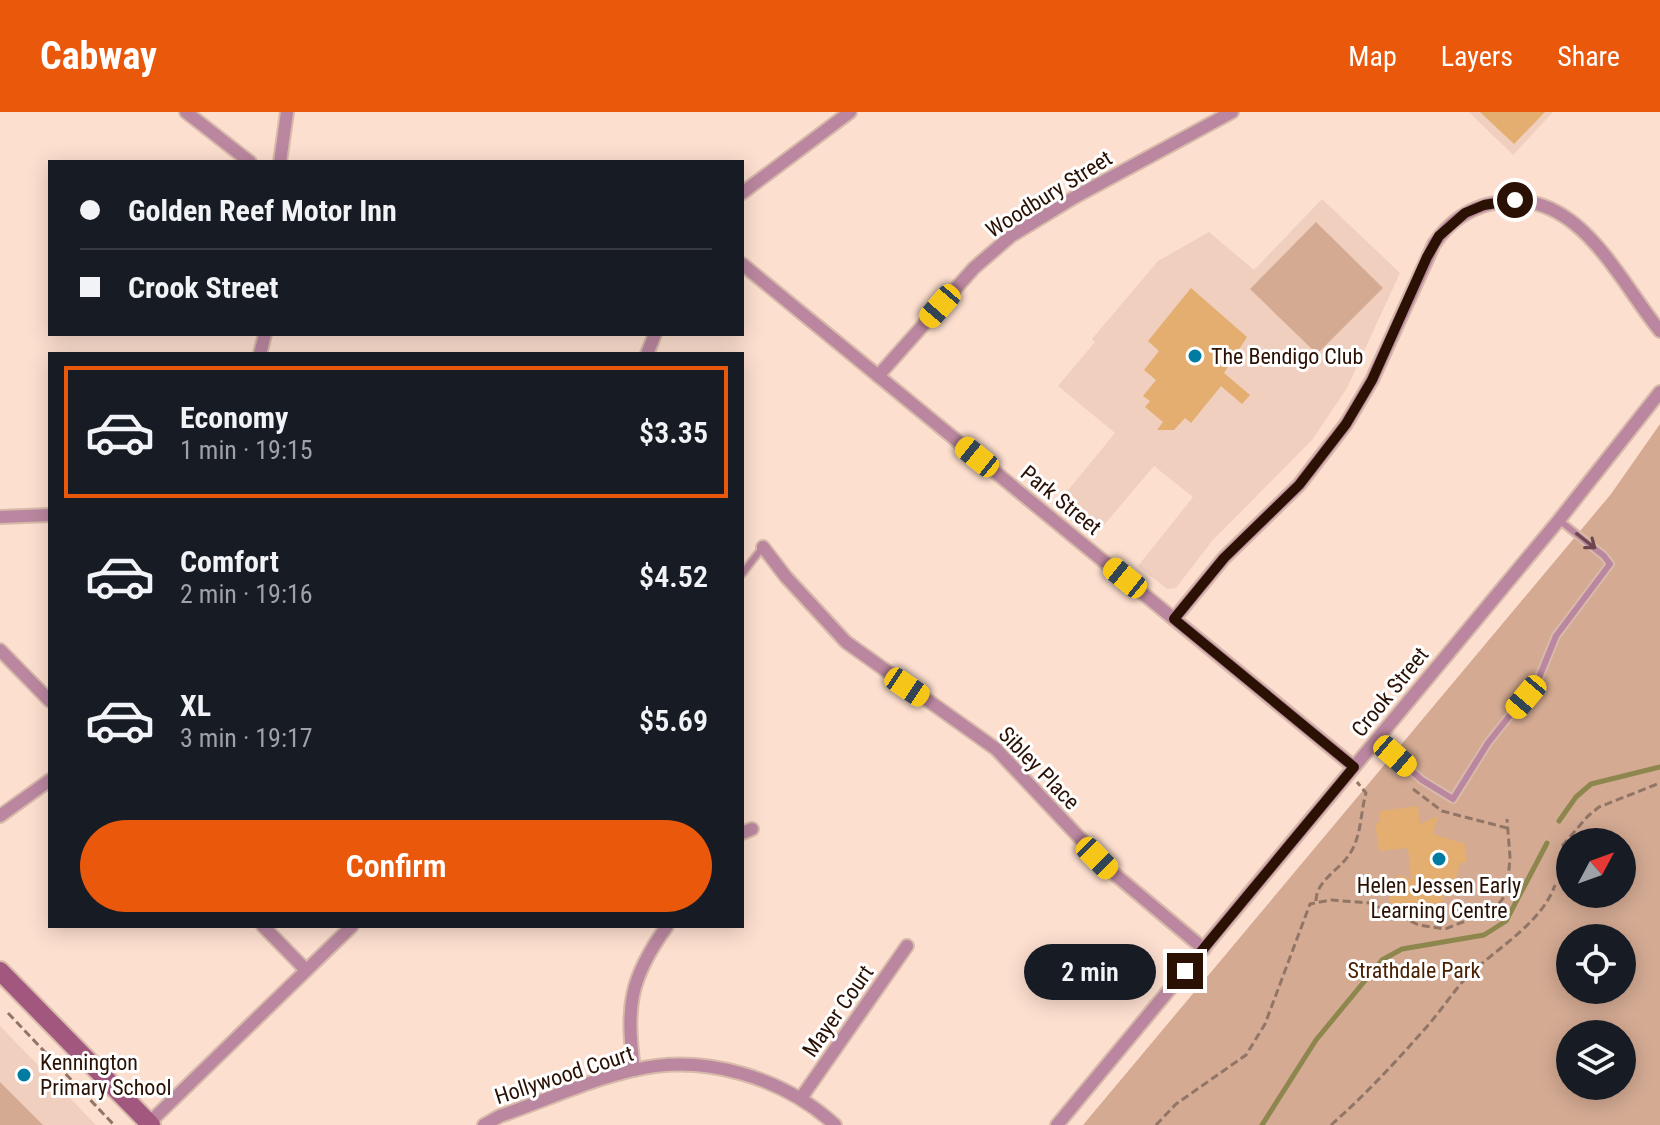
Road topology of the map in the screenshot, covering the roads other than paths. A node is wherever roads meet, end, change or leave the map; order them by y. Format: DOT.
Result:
graph roads {
  1 [pos="186,112"];
  2 [pos="287,112"];
  3 [pos="850,112"];
  4 [pos="1232,112"];
  5 [pos="247,160"];
  6 [pos="280,160"];
  7 [pos="744,192"];
  8 [pos="744,266"];
  9 [pos="1660,331"];
  10 [pos="878,376"];
  11 [pos="1660,392"];
  12 [pos="48,515"];
  13 [pos="0,517"];
  14 [pos="1559,520"];
  15 [pos="763,547"];
  16 [pos="744,571"];
  17 [pos="1174,619"];
  18 [pos="0,650"];
  19 [pos="48,699"];
  20 [pos="1376,740"];
  21 [pos="1351,771"];
  22 [pos="48,781"];
  23 [pos="0,816"];
  24 [pos="265,928"];
  25 [pos="350,928"];
  26 [pos="666,928"];
  27 [pos="907,946"];
  28 [pos="1204,949"];
  29 [pos="306,970"];
  30 [pos="0,971"];
  31 [pos="634,1070"];
  32 [pos="801,1098"];
  33 [pos="150,1124"];
  34 [pos="484,1125"];
  35 [pos="835,1125"];
  36 [pos="1057,1125"];
  1 -- 5 [label="street"];
  2 -- 6 [label="street"];
  3 -- 7 [label="street"];
  4 -- 10 [label="street, Woodbury Street"];
  8 -- 10 [label="street, Park Street"];
  9 -- 17 [label="street"];
  10 -- 17 [label="street, Park Street"];
  11 -- 14 [label="street, Crook Street"];
  12 -- 13 [label="street"];
  14 -- 20 [label="street, Crook Street"];
  14 -- 20 [label="lane, one-way"];
  15 -- 16 [label="lane, Sibley Place"];
  15 -- 28 [label="street, Sibley Place"];
  17 -- 21 [label="street, Park Street"];
  18 -- 19 [label="street"];
  20 -- 21 [label="street, Crook Street"];
  21 -- 28 [label="street, Crook Street"];
  22 -- 23 [label="street"];
  24 -- 29 [label="street"];
  25 -- 29 [label="street"];
  26 -- 31 [label="street"];
  27 -- 32 [label="street, Mayer Court"];
  28 -- 36 [label="street, Crook Street"];
  29 -- 33 [label="street"];
  30 -- 33 [label="street"];
  31 -- 32 [label="street, Hollywood Court"];
  31 -- 34 [label="street, Hollywood Court"];
  32 -- 35 [label="street, Hollywood Court"];
}
